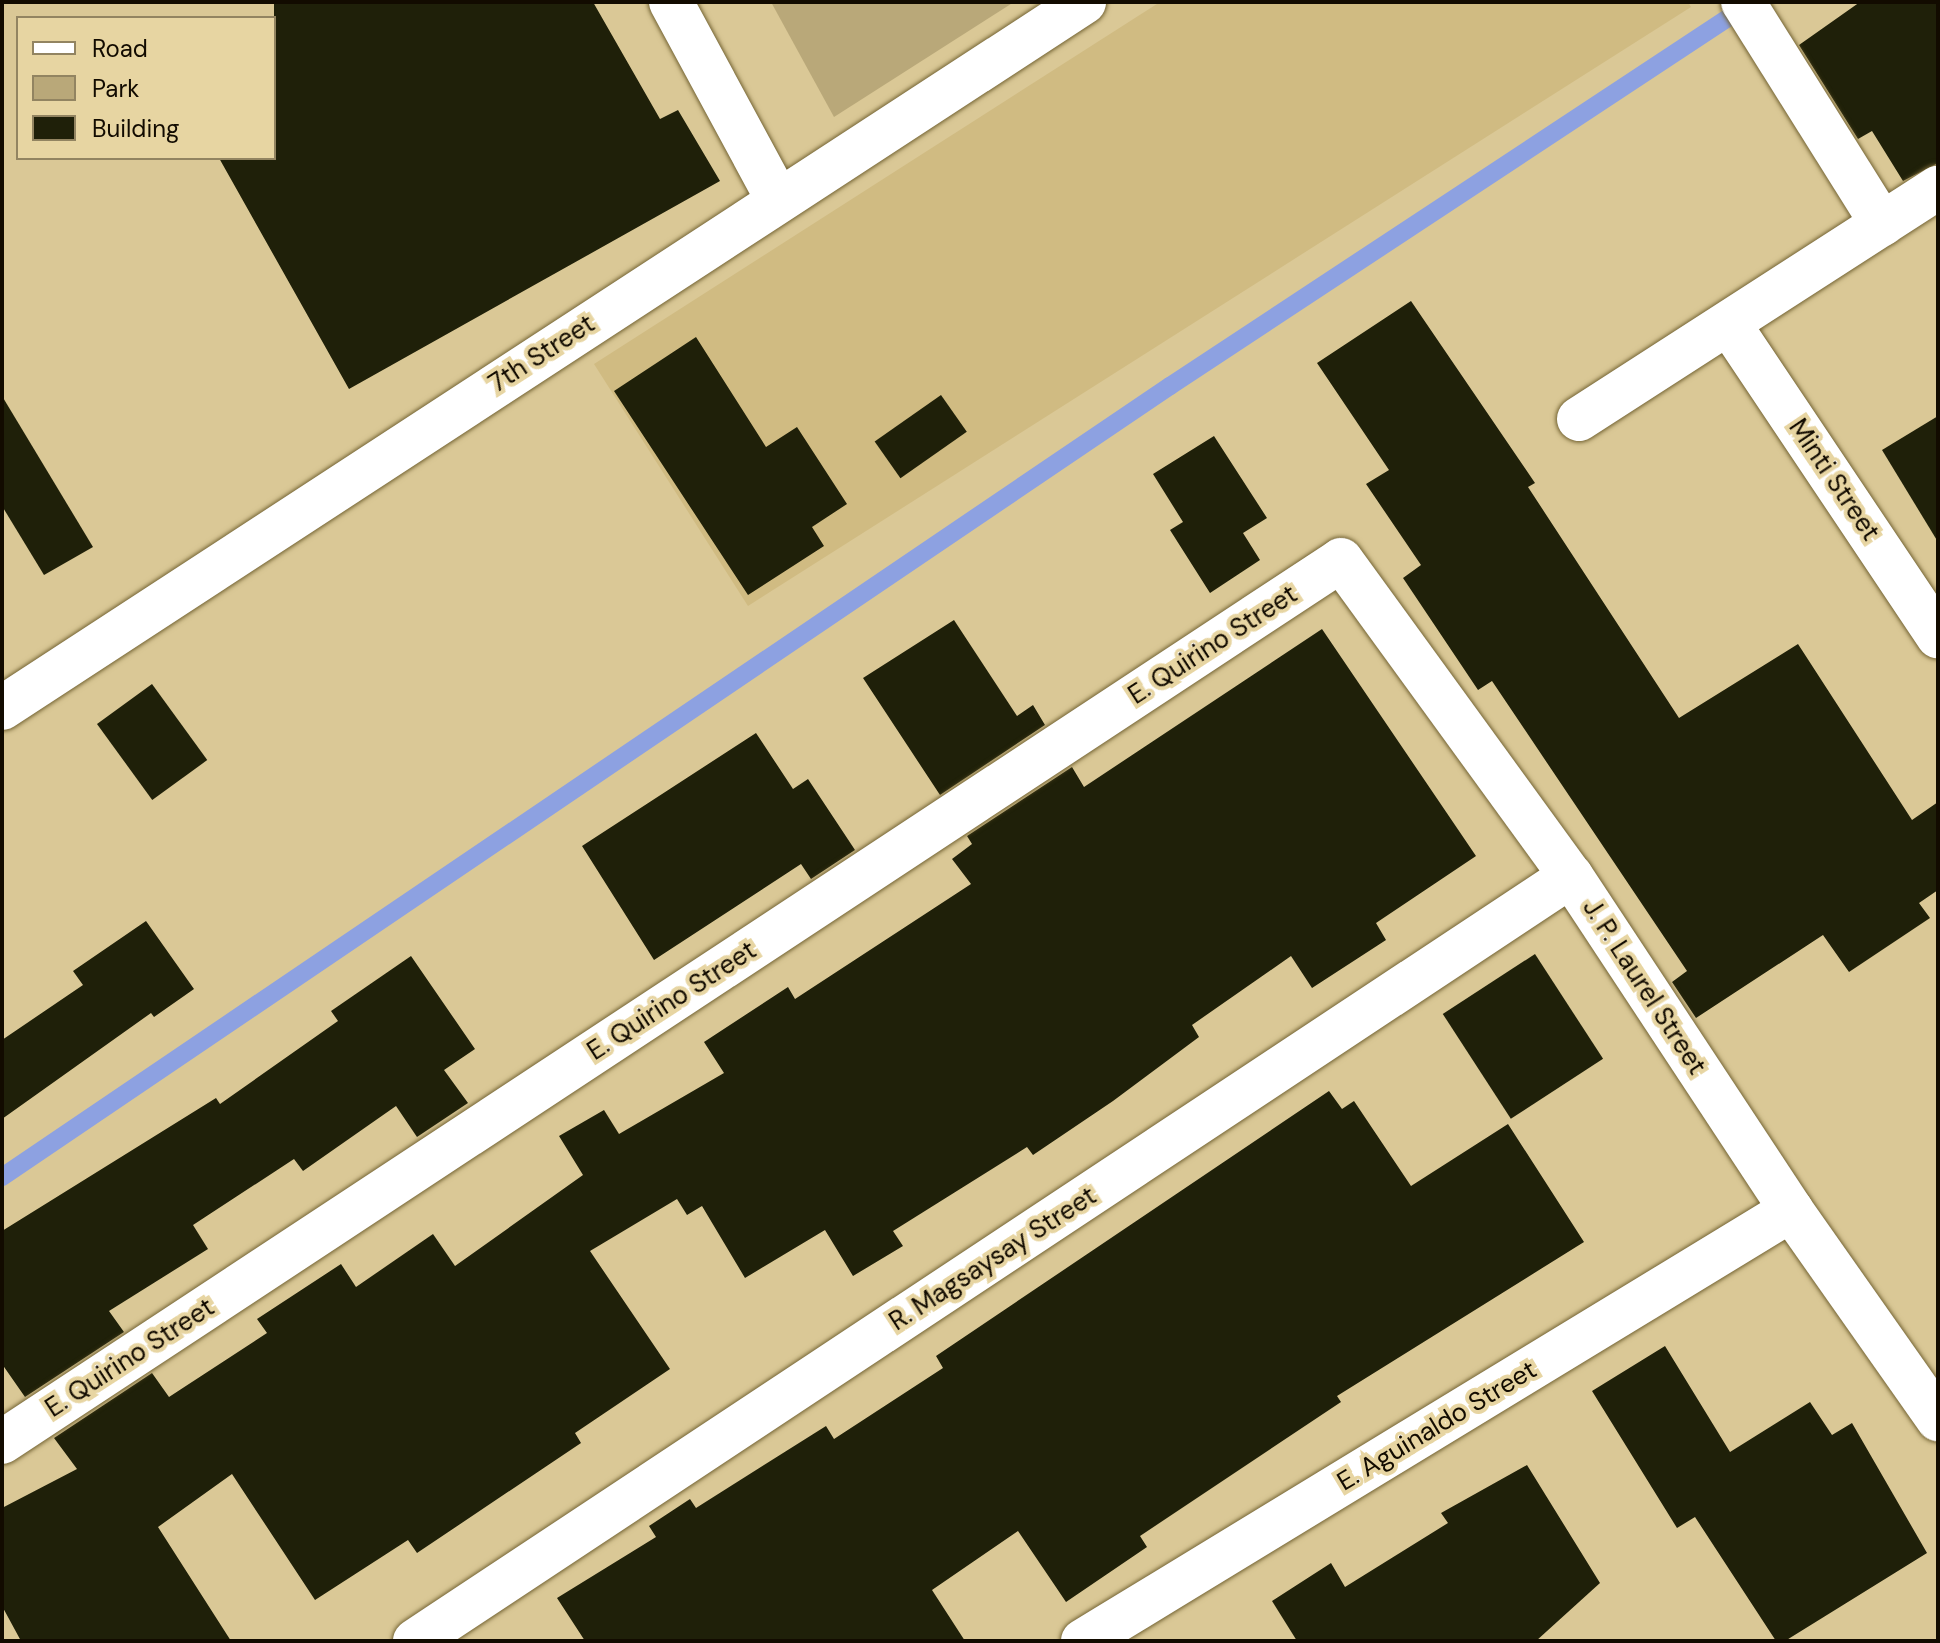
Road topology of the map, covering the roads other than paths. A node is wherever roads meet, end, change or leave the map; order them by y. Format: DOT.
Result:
graph roads {
  1 [pos="671,2"];
  2 [pos="1084,2"];
  3 [pos="1751,16"];
  4 [pos="1938,188"];
  5 [pos="778,200"];
  6 [pos="1882,224"];
  7 [pos="1729,324"];
  8 [pos="1579,419"];
  9 [pos="1341,560"];
  10 [pos="1938,636"];
  11 [pos="2,708"];
  12 [pos="1571,876"];
  13 [pos="1791,1210"];
  14 [pos="1938,1419"];
  15 [pos="2,1442"];
  16 [pos="415,1641"];
  17 [pos="1083,1641"];
  1 -- 5 [label="street"];
  2 -- 5 [label="street, 7th Street"];
  3 -- 6 [label="street"];
  4 -- 6 [label="street"];
  5 -- 11 [label="street, 7th Street"];
  6 -- 7 [label="street"];
  7 -- 8 [label="street"];
  7 -- 10 [label="street, Minti Street"];
  9 -- 12 [label="street, J. P. Laurel Street"];
  9 -- 15 [label="street, E. Quirino Street"];
  12 -- 13 [label="street, J. P. Laurel Street"];
  12 -- 16 [label="street, R. Magsaysay Street"];
  13 -- 14 [label="street, J. P. Laurel Street"];
  13 -- 17 [label="street, E. Aguinaldo Street"];
}
